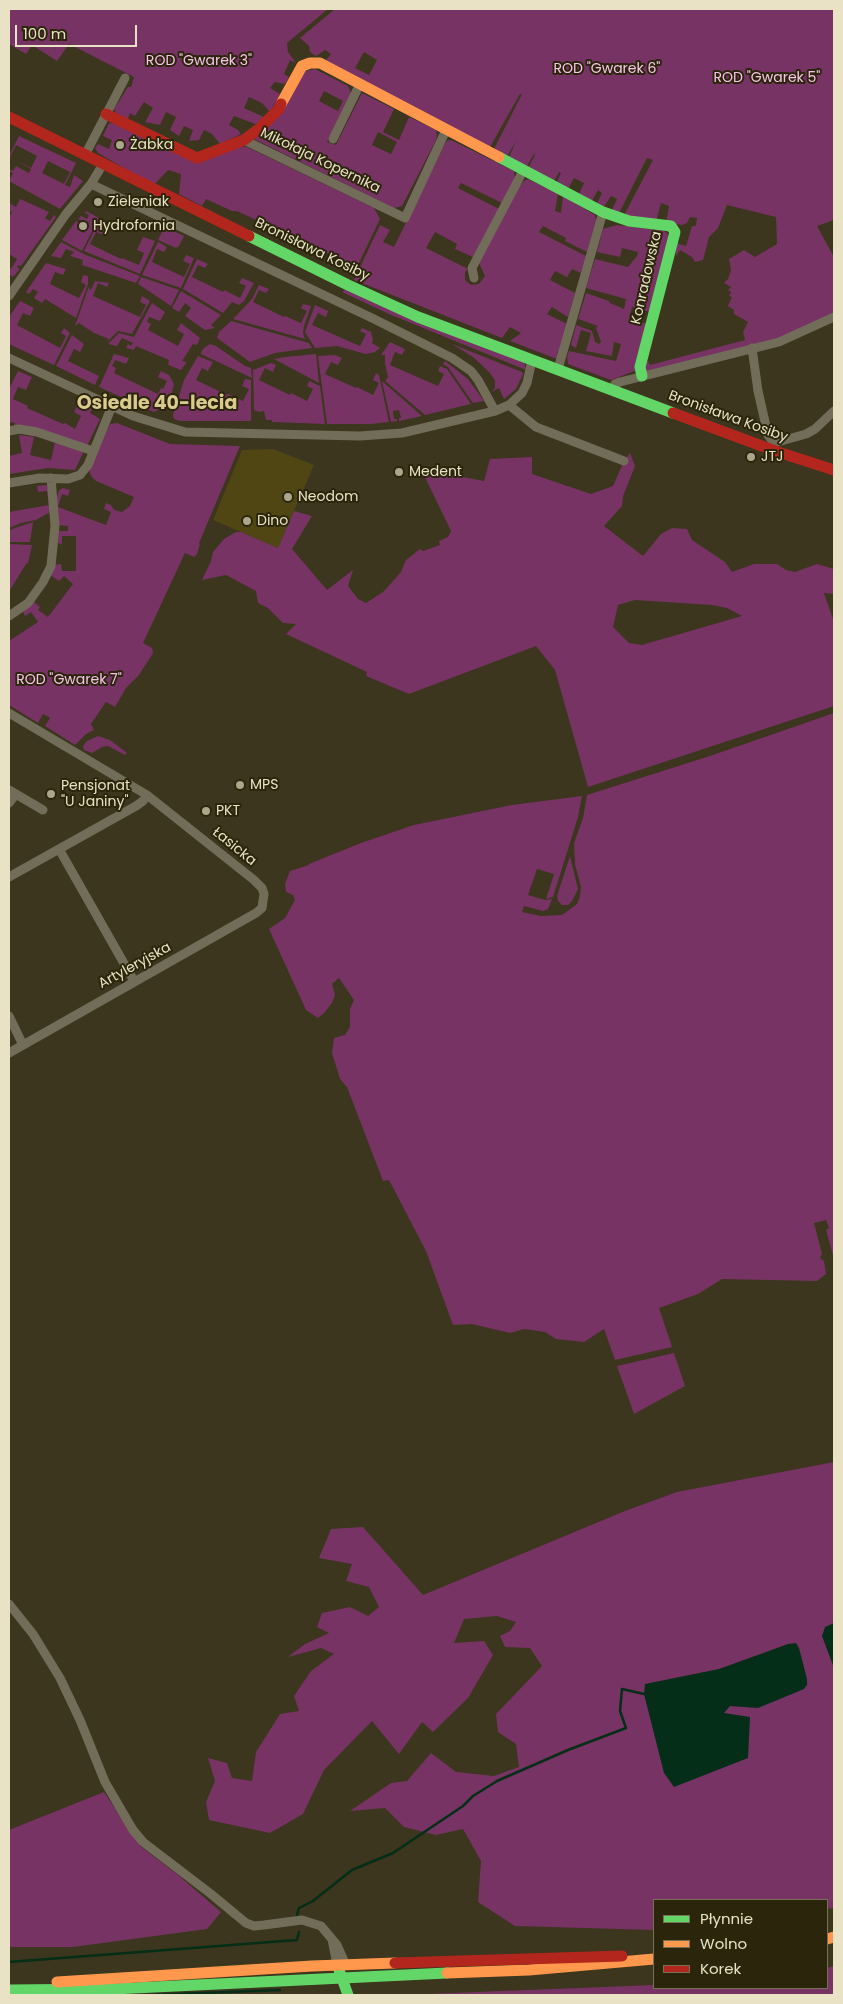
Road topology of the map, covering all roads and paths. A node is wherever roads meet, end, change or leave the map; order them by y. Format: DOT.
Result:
graph roads {
  1 [pos="125,78"];
  2 [pos="360,84"];
  3 [pos="106,114"];
  4 [pos="9,117"];
  5 [pos="446,130"];
  6 [pos="333,139"];
  7 [pos="244,140"];
  8 [pos="85,155"];
  9 [pos="103,164"];
  10 [pos="523,171"];
  11 [pos="91,184"];
  12 [pos="604,212"];
  13 [pos="474,278"];
  14 [pos="13,283"];
  15 [pos="9,296"];
  16 [pos="834,317"];
  17 [pos="752,348"];
  18 [pos="9,358"];
  19 [pos="532,360"];
  20 [pos="558,369"];
  21 [pos="642,376"];
  22 [pos="612,390"];
  23 [pos="509,404"];
  24 [pos="112,406"];
  25 [pos="495,411"];
  26 [pos="834,411"];
  27 [pos="9,431"];
  28 [pos="773,446"];
  29 [pos="94,451"];
  30 [pos="624,461"];
  31 [pos="834,470"];
  32 [pos="52,478"];
  33 [pos="9,482"];
  34 [pos="9,616"];
  35 [pos="9,712"];
  36 [pos="12,792"];
  37 [pos="147,794"];
  38 [pos="9,803"];
  39 [pos="42,810"];
  40 [pos="59,849"];
  41 [pos="9,877"];
  42 [pos="264,894"];
  43 [pos="134,982"];
  44 [pos="9,1016"];
  45 [pos="23,1045"];
  46 [pos="9,1053"];
  47 [pos="9,1604"];
  48 [pos="653,1957"];
  49 [pos="653,1957"];
  50 [pos="342,1965"];
  51 [pos="345,1977"];
  52 [pos="9,1988"];
  53 [pos="348,1995"];
  54 [pos="354,1995"];
  1 -- 3 [label="street"];
  2 -- 5 [label="street, Konradowska"];
  2 -- 6 [label="street"];
  2 -- 7 [label="street, Konradowska"];
  3 -- 7 [label="street, Mikołaja Kopernika"];
  3 -- 8 [label="street"];
  4 -- 8 [label="street, Bronisława Kosiby"];
  5 -- 7 [label="street, Mikołaja Kopernika"];
  5 -- 10 [label="street, Konradowska"];
  8 -- 9 [label="street, Bronisława Kosiby"];
  9 -- 11 [label="street"];
  9 -- 19 [label="street, Bronisława Kosiby"];
  10 -- 12 [label="street, Konradowska"];
  10 -- 13 [label="street"];
  11 -- 14 [label="street"];
  11 -- 25 [label="street"];
  12 -- 20 [label="street"];
  12 -- 21 [label="street, Konradowska"];
  14 -- 15 [label="street"];
  16 -- 17 [label="street, Bronisława Kosiby"];
  17 -- 21 [label="street, Bronisława Kosiby"];
  17 -- 28 [label="street, Bronisława Kosiby"];
  18 -- 24 [label="street"];
  19 -- 20 [label="street, Bronisława Kosiby"];
  19 -- 23 [label="street"];
  20 -- 22 [label="street, Bronisława Kosiby"];
  21 -- 22 [label="street, Bronisława Kosiby"];
  22 -- 28 [label="street, Bronisława Kosiby"];
  23 -- 25 [label="street"];
  23 -- 30 [label="street"];
  24 -- 25 [label="street"];
  24 -- 29 [label="street"];
  26 -- 28 [label="street"];
  27 -- 29 [label="street"];
  28 -- 31 [label="street, Bronisława Kosiby"];
  29 -- 32 [label="street"];
  32 -- 33 [label="street"];
  32 -- 34 [label="street"];
  35 -- 37 [label="street, Łasicka"];
  36 -- 38 [label="street"];
  36 -- 39 [label="street"];
  37 -- 40 [label="street"];
  37 -- 42 [label="street, Łasicka"];
  40 -- 41 [label="street"];
  40 -- 43 [label="street"];
  42 -- 43 [label="street, Artyleryjska"];
  43 -- 45 [label="street, Artyleryjska"];
  44 -- 45 [label="street"];
  45 -- 46 [label="street, Artyleryjska"];
  47 -- 50 [label="street"];
  48 -- 50 [label="street"];
  49 -- 51 [label="street"];
  50 -- 51 [label="street"];
  50 -- 52 [label="street"];
  51 -- 52 [label="street"];
  51 -- 53 [label="street"];
  51 -- 54 [label="street"];
}
